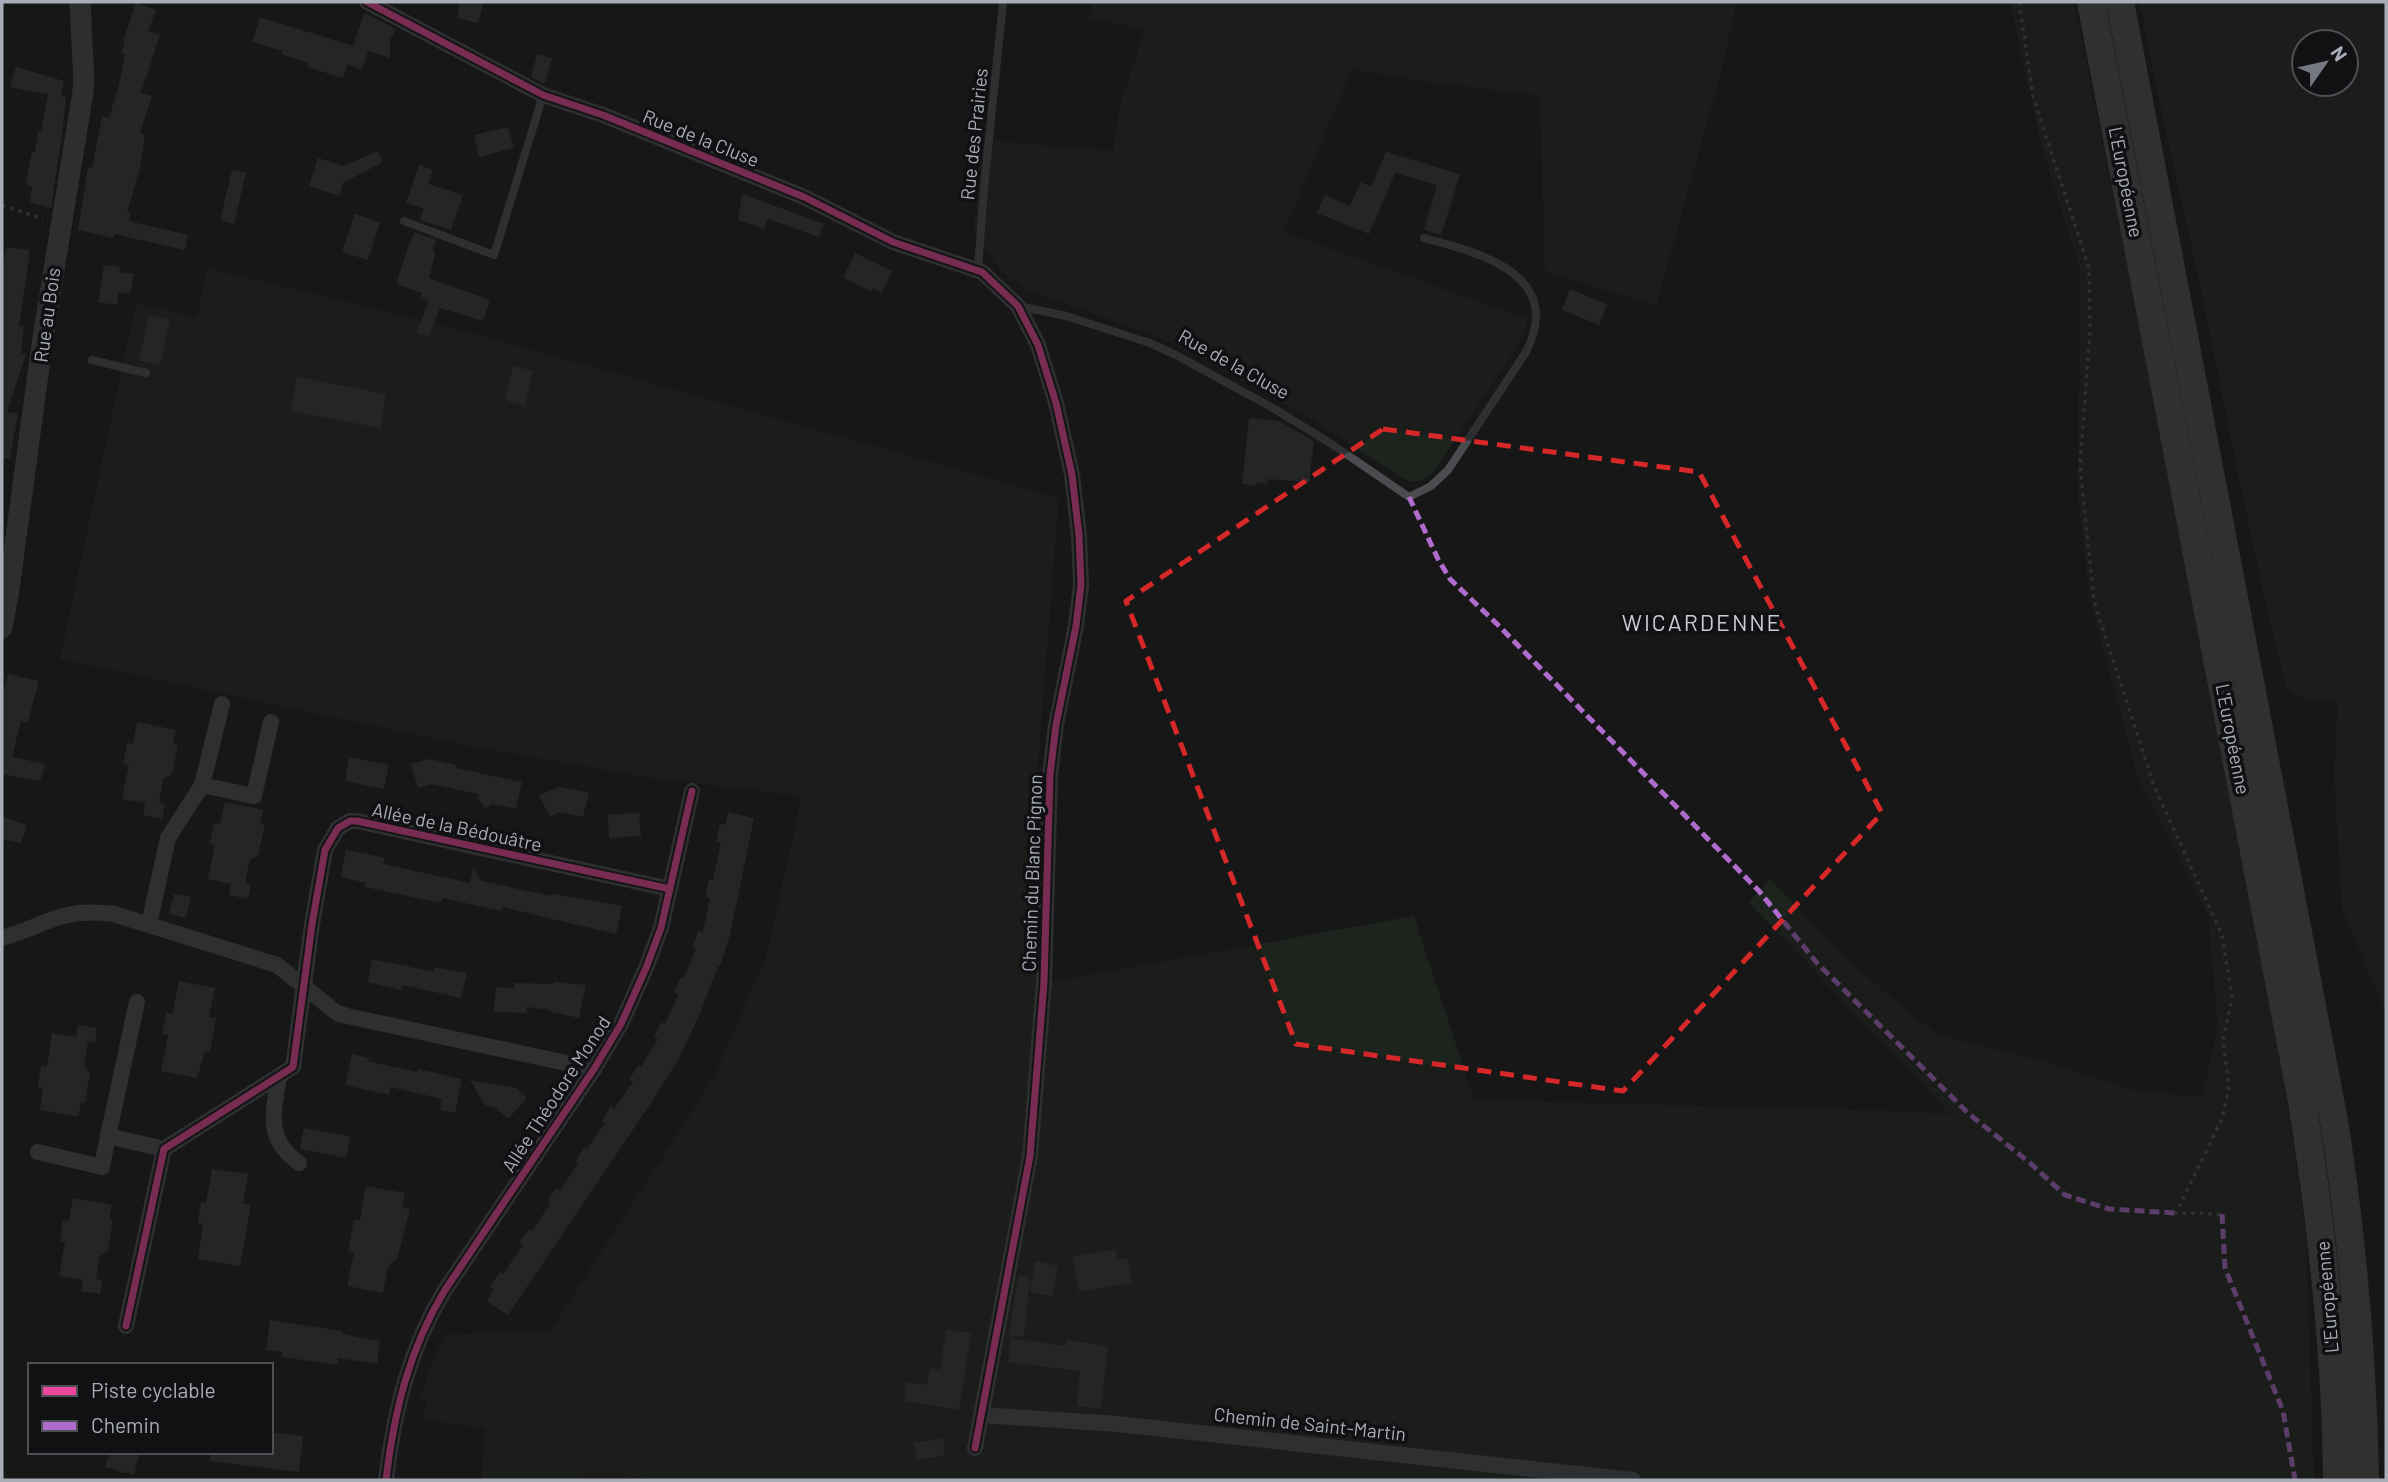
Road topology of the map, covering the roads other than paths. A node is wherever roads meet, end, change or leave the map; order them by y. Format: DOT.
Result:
graph roads {
  1 [pos="80,2"];
  2 [pos="368,2"];
  3 [pos="1003,2"];
  4 [pos="2091,2"];
  5 [pos="2120,2"];
  6 [pos="543,95"];
  7 [pos="404,220"];
  8 [pos="1424,238"];
  9 [pos="978,270"];
  10 [pos="1018,306"];
  11 [pos="92,360"];
  12 [pos="146,373"];
  13 [pos="4,604"];
  14 [pos="2,628"];
  15 [pos="222,704"];
  16 [pos="271,722"];
  17 [pos="202,785"];
  18 [pos="692,791"];
  19 [pos="670,889"];
  20 [pos="149,924"];
  21 [pos="2,938"];
  22 [pos="305,986"];
  23 [pos="137,1002"];
  24 [pos="594,1069"];
  25 [pos="279,1076"];
  26 [pos="108,1136"];
  27 [pos="164,1149"];
  28 [pos="38,1152"];
  29 [pos="299,1163"];
  30 [pos="126,1326"];
  31 [pos="981,1415"];
  32 [pos="975,1448"];
  33 [pos="386,1480"];
  34 [pos="1633,1480"];
  35 [pos="2337,1480"];
  36 [pos="2365,1480"];
  1 -- 13 [label="main road, Rue au Bois"];
  2 -- 6 [label="street, Rue de la Cluse"];
  3 -- 9 [label="lane, Rue des Prairies"];
  4 -- 35 [label="highway, L'Européenne"];
  5 -- 36 [label="highway, L'Européenne"];
  6 -- 7 [label="lane"];
  6 -- 9 [label="street, Rue de la Cluse"];
  8 -- 10 [label="lane, Rue de la Cluse"];
  9 -- 10 [label="street, Rue de la Cluse"];
  10 -- 31 [label="street, Chemin du Blanc Pignon"];
  11 -- 12 [label="lane"];
  13 -- 14 [label="main road, Rue au Bois"];
  15 -- 17 [label="street"];
  16 -- 17 [label="street"];
  17 -- 20 [label="street"];
  18 -- 19 [label="street, Allée Théodore Monod"];
  19 -- 22 [label="street, Allée de la Bédouâtre"];
  19 -- 24 [label="street, Allée Théodore Monod"];
  20 -- 21 [label="street"];
  20 -- 22 [label="street"];
  22 -- 24 [label="street"];
  22 -- 25 [label="street"];
  23 -- 26 [label="street"];
  24 -- 33 [label="street, Allée Théodore Monod"];
  25 -- 27 [label="street"];
  25 -- 29 [label="street"];
  26 -- 27 [label="street"];
  26 -- 28 [label="street"];
  27 -- 30 [label="street"];
  31 -- 32 [label="street, Chemin du Blanc Pignon"];
  31 -- 34 [label="street, Chemin de Saint-Martin"];
}
